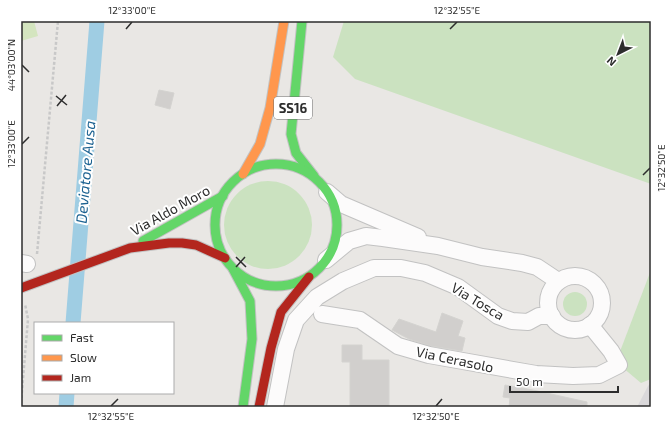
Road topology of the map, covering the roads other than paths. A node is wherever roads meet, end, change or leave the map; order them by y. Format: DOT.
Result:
graph roads {
  1 [pos="284,21"];
  2 [pos="302,21"];
  3 [pos="243,174"];
  4 [pos="323,188"];
  5 [pos="223,196"];
  6 [pos="438,246"];
  7 [pos="130,248"];
  8 [pos="225,258"];
  9 [pos="326,260"];
  10 [pos="233,268"];
  11 [pos="309,276"];
  12 [pos="558,281"];
  13 [pos="24,287"];
  14 [pos="322,314"];
  15 [pos="552,316"];
  16 [pos="590,325"];
  17 [pos="243,407"];
  18 [pos="259,407"];
  19 [pos="275,407"];
  1 -- 3 [label="main road, SS16"];
  2 -- 4 [label="main road, SS16"];
  3 -- 4 [label="main road, SS16"];
  3 -- 5 [label="main road, SS16"];
  4 -- 6 [label="street"];
  4 -- 9 [label="main road, SS16"];
  5 -- 7 [label="main road, Via Aldo Moro"];
  5 -- 8 [label="main road, SS16"];
  6 -- 9 [label="street"];
  6 -- 12 [label="street"];
  7 -- 8 [label="main road"];
  7 -- 13 [label="main road"];
  8 -- 10 [label="main road, SS16"];
  9 -- 11 [label="main road, SS16"];
  10 -- 11 [label="main road, SS16"];
  10 -- 17 [label="main road, SS16"];
  11 -- 18 [label="main road, SS16"];
  12 -- 15 [label="street"];
  12 -- 16 [label="street"];
  14 -- 16 [label="street, Via Cerasolo"];
  15 -- 16 [label="street"];
  15 -- 19 [label="street, Via Tosca"];
}
